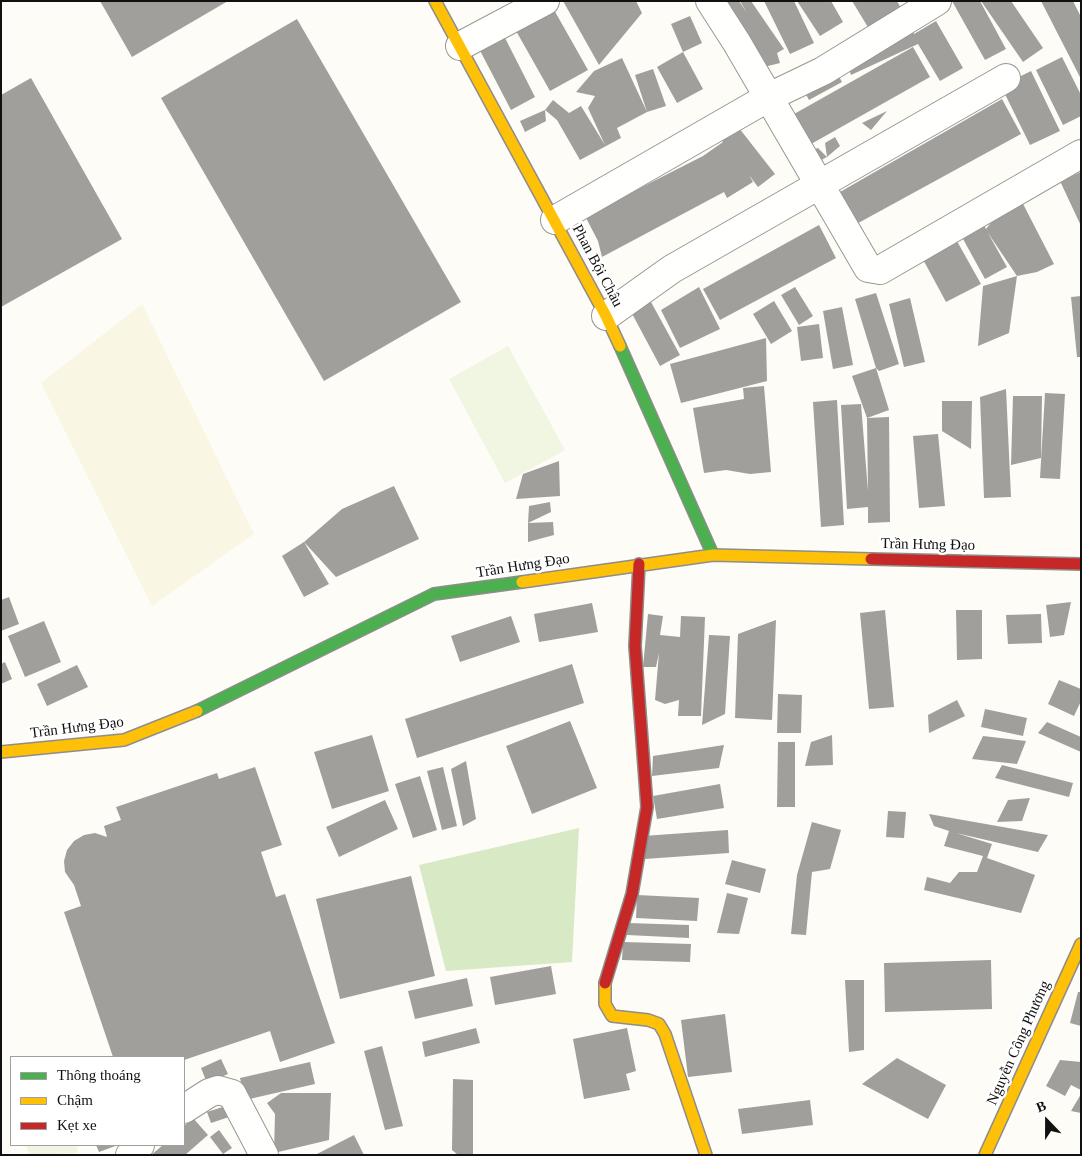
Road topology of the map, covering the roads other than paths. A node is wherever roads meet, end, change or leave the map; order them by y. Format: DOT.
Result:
graph roads {
  1 [pos="435,1"];
  2 [pos="545,1"];
  3 [pos="710,1"];
  4 [pos="937,1"];
  5 [pos="460,46"];
  6 [pos="1006,78"];
  7 [pos="769,97"];
  8 [pos="1081,154"];
  9 [pos="818,183"];
  10 [pos="555,220"];
  11 [pos="606,316"];
  12 [pos="713,555"];
  13 [pos="639,564"];
  14 [pos="1081,564"];
  15 [pos="1,752"];
  16 [pos="1081,944"];
  17 [pos="185,1108"];
  18 [pos="139,1146"];
  19 [pos="130,1155"];
  20 [pos="264,1155"];
  21 [pos="706,1155"];
  22 [pos="985,1155"];
  1 -- 5 [label="street, Phan Bội Châu"];
  2 -- 5 [label="street"];
  3 -- 7 [label="street"];
  4 -- 7 [label="street"];
  5 -- 10 [label="street, Phan Bội Châu"];
  6 -- 9 [label="street"];
  7 -- 9 [label="street"];
  7 -- 10 [label="street"];
  8 -- 9 [label="street"];
  9 -- 11 [label="street"];
  10 -- 11 [label="street, Phan Bội Châu"];
  11 -- 12 [label="street, Phan Bội Châu"];
  12 -- 13 [label="street, Trần Hưng Đạo"];
  12 -- 14 [label="street, Trần Hưng Đạo"];
  13 -- 15 [label="street, Trần Hưng Đạo"];
  13 -- 21 [label="street"];
  16 -- 22 [label="street, Nguyễn Công Phương"];
  17 -- 20 [label="street"];
  18 -- 19 [label="street"];
}
